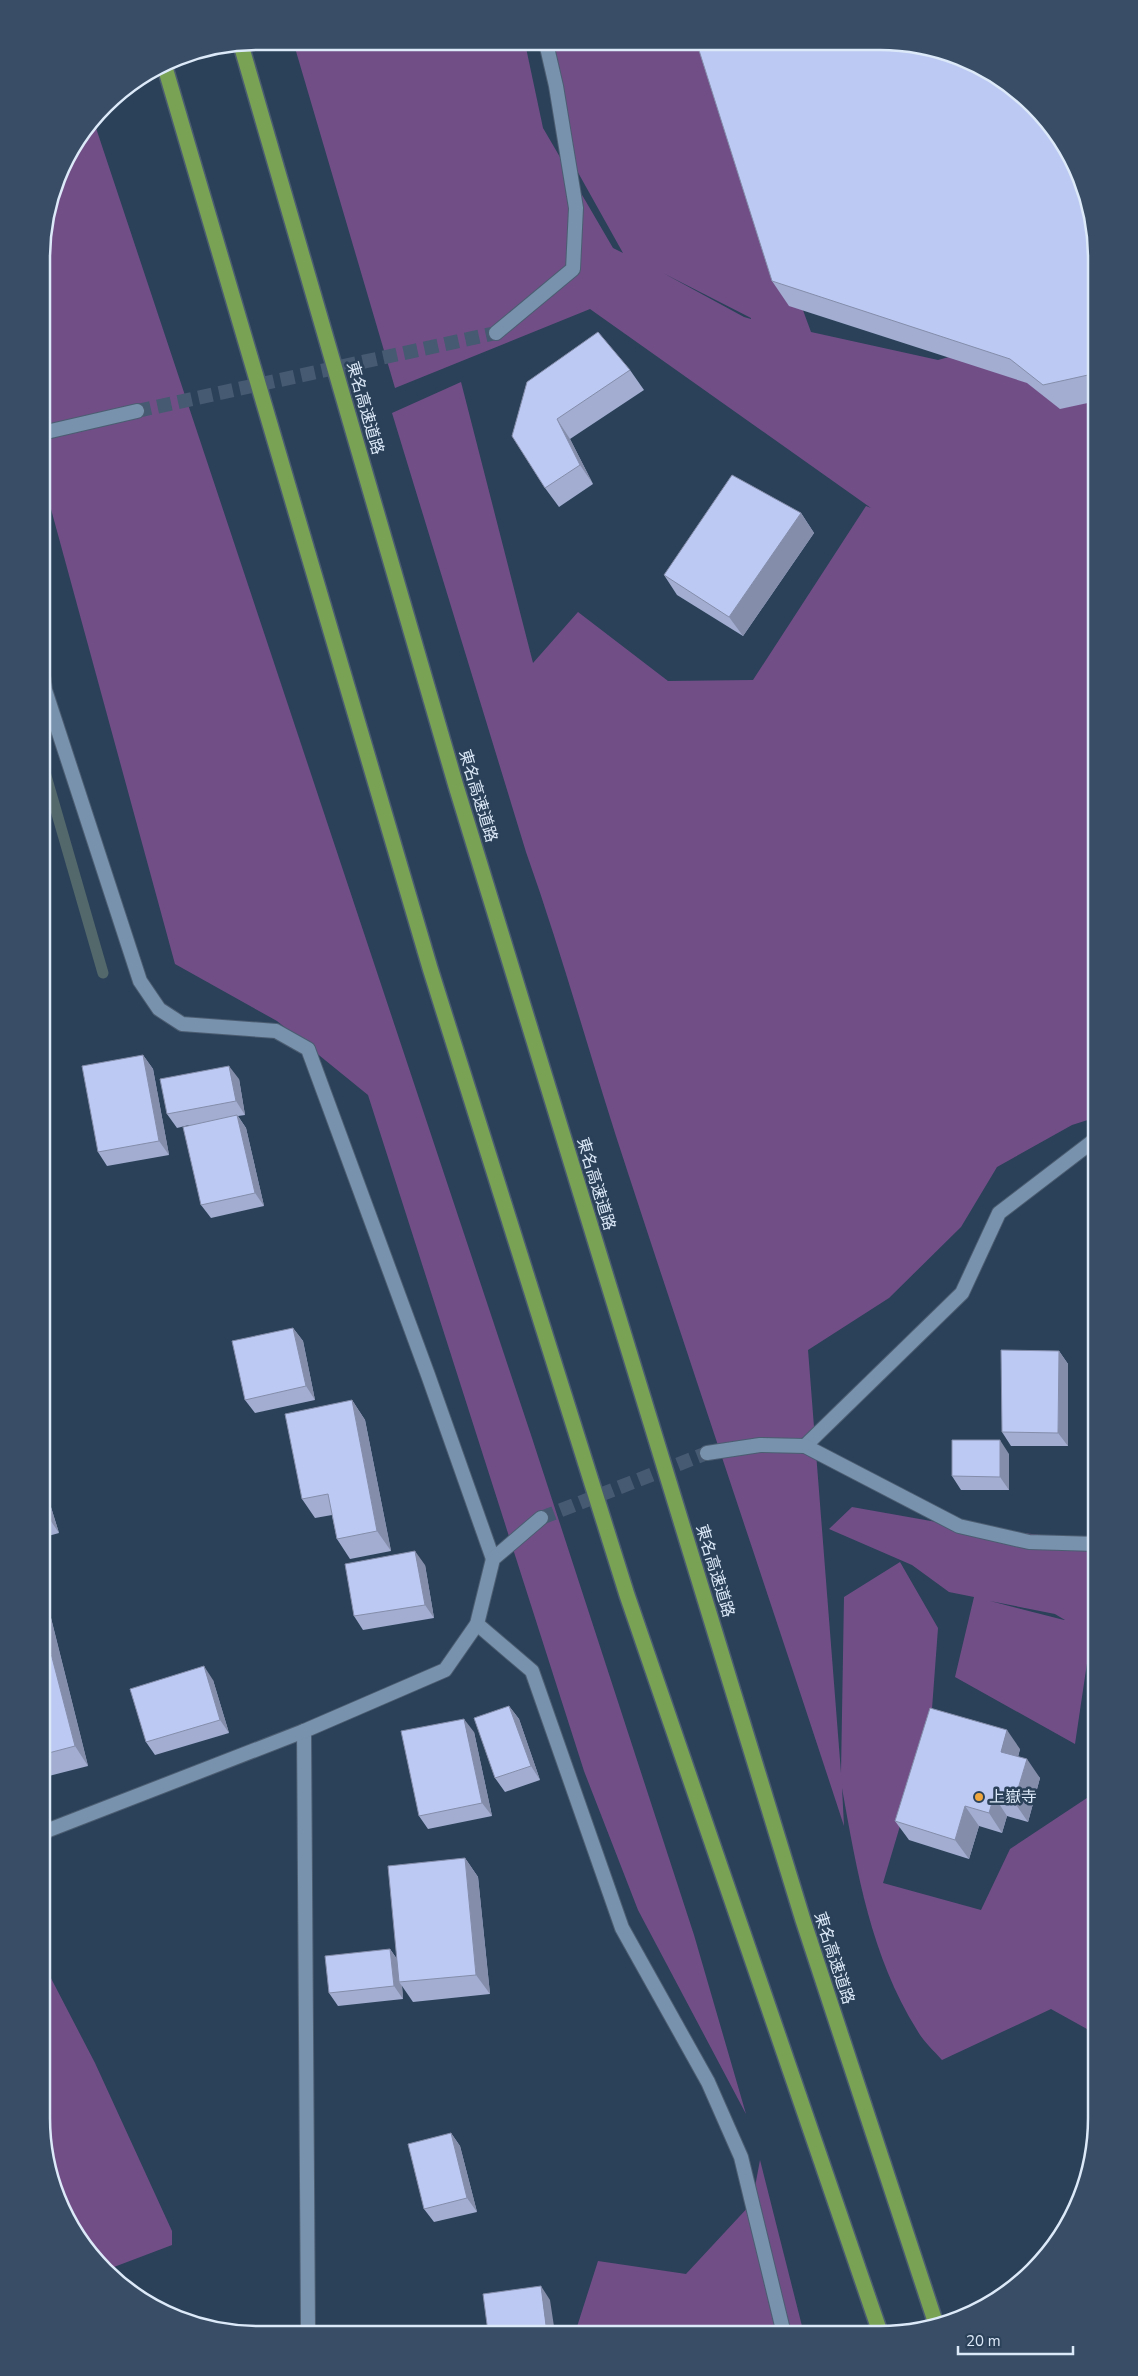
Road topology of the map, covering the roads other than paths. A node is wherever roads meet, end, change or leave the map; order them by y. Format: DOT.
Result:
graph roads {
  1 [pos="243,50"];
  2 [pos="548,50"];
  3 [pos="166,71"];
  4 [pos="496,333"];
  5 [pos="137,411"];
  6 [pos="50,430"];
  7 [pos="50,705"];
  8 [pos="1088,1144"];
  9 [pos="805,1446"];
  10 [pos="708,1453"];
  11 [pos="541,1518"];
  12 [pos="1088,1544"];
  13 [pos="493,1559"];
  14 [pos="477,1624"];
  15 [pos="304,1731"];
  16 [pos="50,1830"];
  17 [pos="934,2319"];
  18 [pos="308,2326"];
  19 [pos="782,2326"];
  20 [pos="878,2326"];
  1 -- 17 [label="highway, 東名高速道路"];
  2 -- 4 [label="street"];
  3 -- 20 [label="highway"];
  5 -- 6 [label="street"];
  7 -- 13 [label="street"];
  8 -- 9 [label="street"];
  9 -- 10 [label="street"];
  9 -- 12 [label="street"];
  11 -- 13 [label="street"];
  13 -- 14 [label="street"];
  14 -- 15 [label="street"];
  14 -- 19 [label="street"];
  15 -- 16 [label="street"];
  15 -- 18 [label="street"];
}
